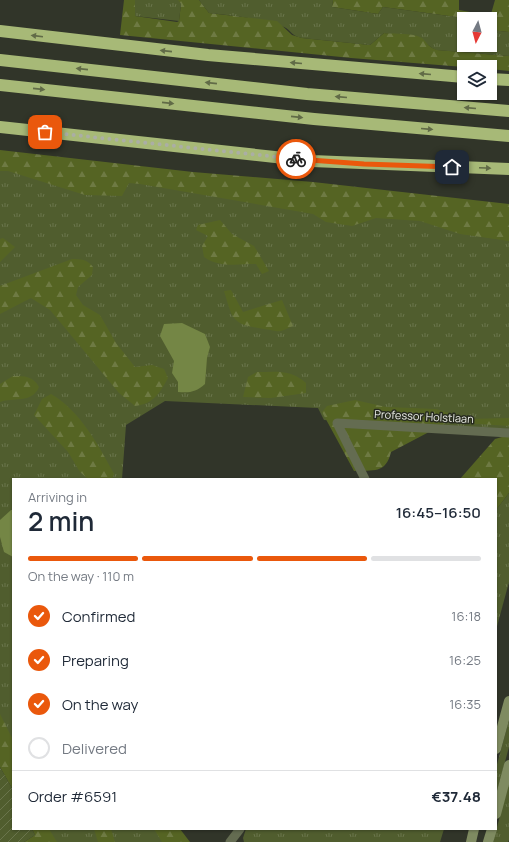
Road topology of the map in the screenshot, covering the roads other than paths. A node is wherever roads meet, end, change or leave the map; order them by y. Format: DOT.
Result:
graph roads {
  1 [pos="0,31"];
  2 [pos="0,60"];
  3 [pos="457,76"];
  4 [pos="497,79"];
  5 [pos="509,80"];
  6 [pos="0,85"];
  7 [pos="509,111"];
  8 [pos="0,127"];
  9 [pos="509,136"];
  10 [pos="509,169"];
  11 [pos="509,433"];
  12 [pos="364,478"];
  13 [pos="509,701"];
  14 [pos="497,745"];
  15 [pos="509,765"];
  16 [pos="497,810"];
  17 [pos="239,830"];
  18 [pos="474,830"];
  19 [pos="492,830"];
  20 [pos="233,841"];
  21 [pos="471,842"];
  22 [pos="488,842"];
  3 -- 1 [label="highway, one-way"];
  7 -- 2 [label="highway, one-way"];
  4 -- 5 [label="highway"];
  6 -- 9 [label="highway, one-way"];
  8 -- 10 [label="highway, one-way"];
  11 -- 12 [label="street, Professor Holstlaan"];
  13 -- 14 [label="main road"];
  15 -- 16 [label="main road"];
  17 -- 20 [label="street"];
  18 -- 21 [label="main road"];
  19 -- 22 [label="main road"];
}
